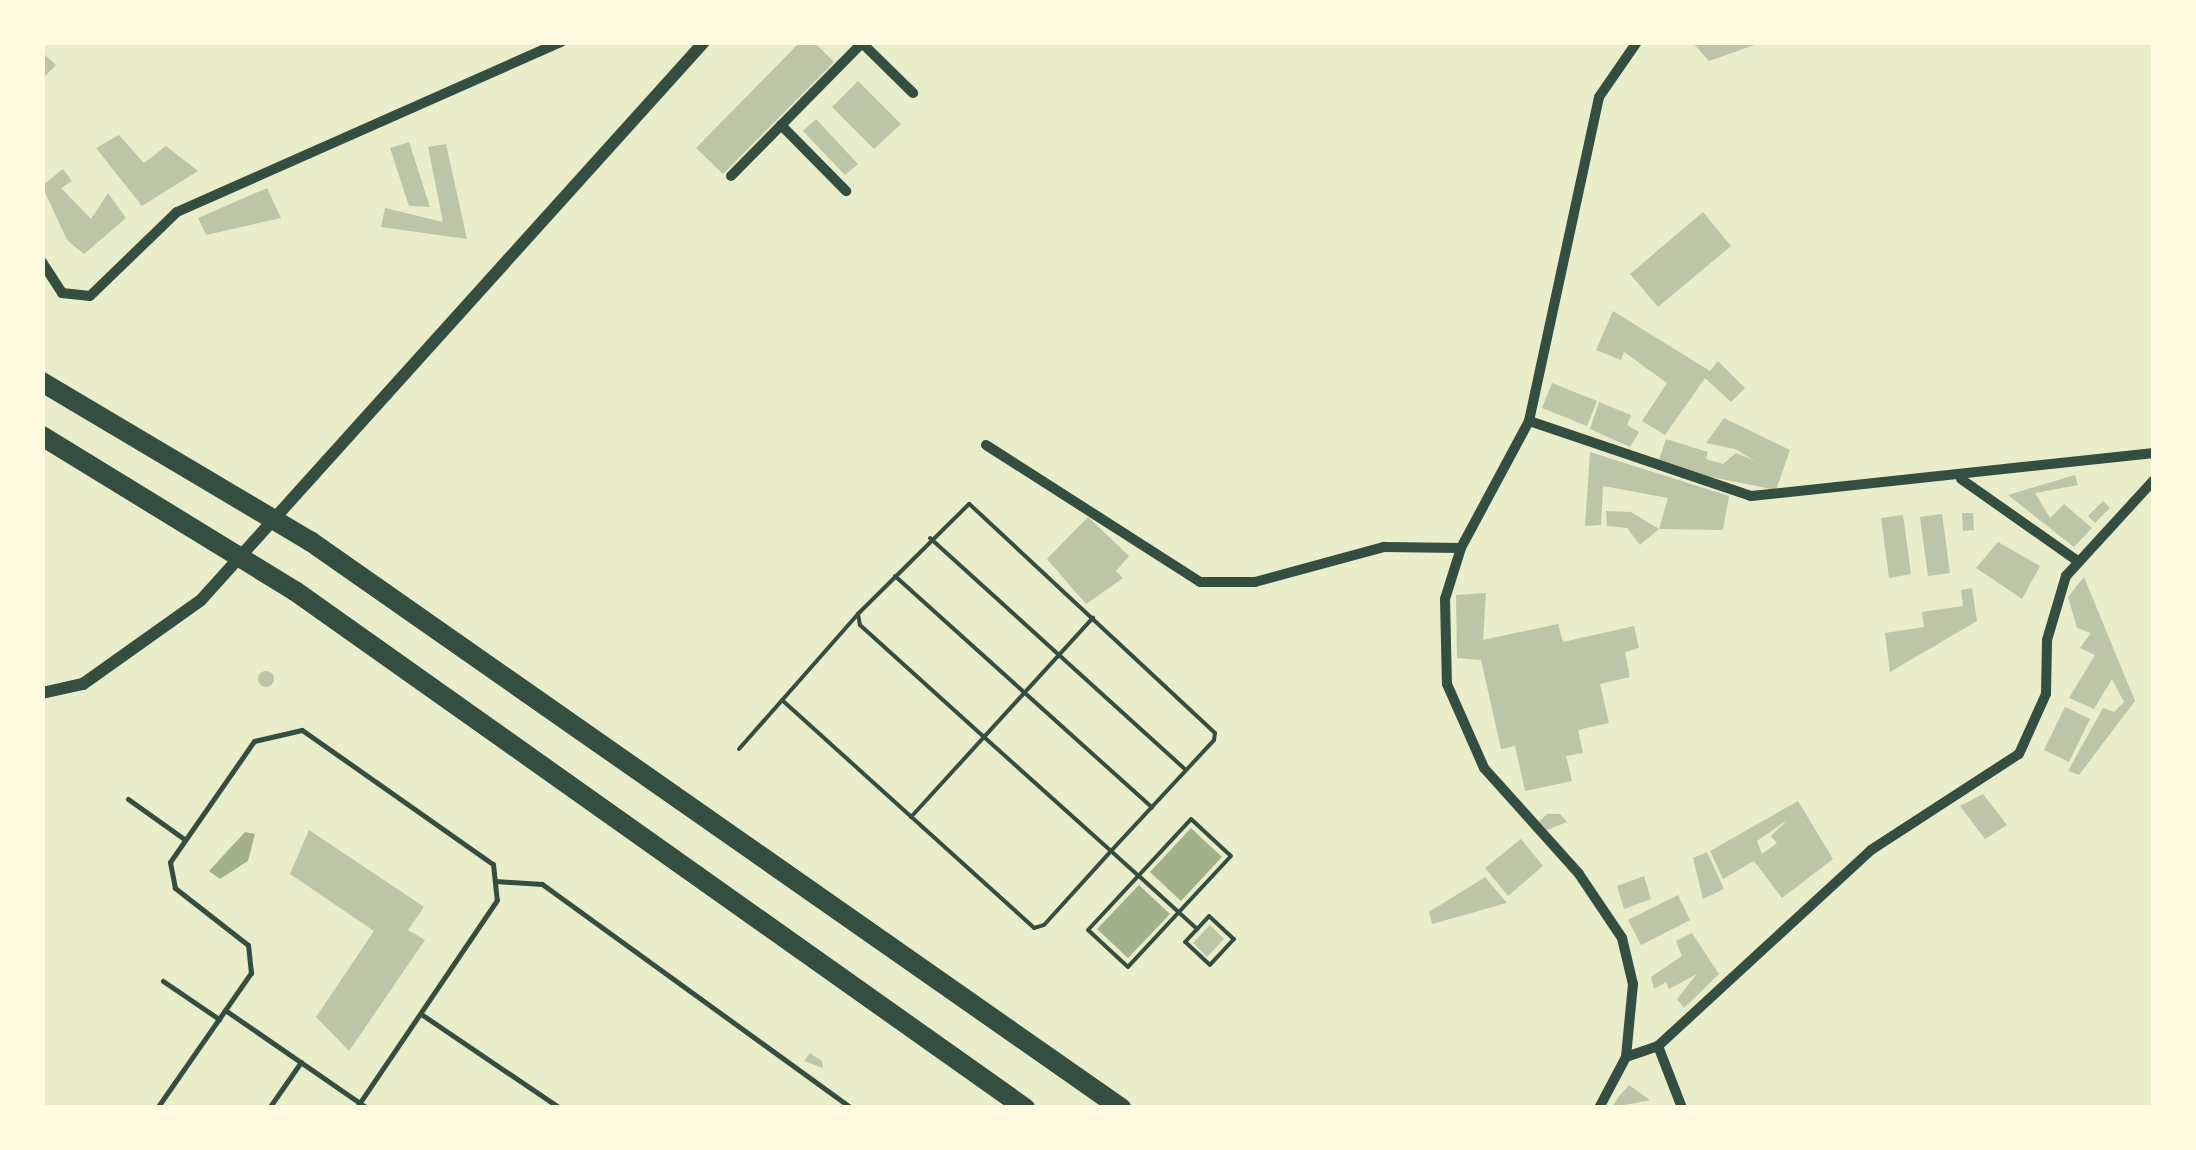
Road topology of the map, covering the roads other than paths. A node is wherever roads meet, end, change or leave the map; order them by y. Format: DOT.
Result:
graph roads {
  1 [pos="561,42"];
  2 [pos="704,42"];
  3 [pos="1637,42"];
  4 [pos="861,43"];
  5 [pos="913,93"];
  6 [pos="781,125"];
  7 [pos="731,176"];
  8 [pos="846,191"];
  9 [pos="42,262"];
  10 [pos="42,382"];
  11 [pos="1529,421"];
  12 [pos="42,436"];
  13 [pos="986,445"];
  14 [pos="2154,453"];
  15 [pos="1960,479"];
  16 [pos="2154,480"];
  17 [pos="1461,548"];
  18 [pos="2079,562"];
  19 [pos="42,693"];
  20 [pos="128,799"];
  21 [pos="184,838"];
  22 [pos="495,881"];
  23 [pos="163,981"];
  24 [pos="226,1010"];
  25 [pos="420,1013"];
  26 [pos="218,1019"];
  27 [pos="1658,1046"];
  28 [pos="1626,1056"];
  29 [pos="300,1062"];
  30 [pos="358,1105"];
  31 [pos="157,1108"];
  32 [pos="269,1108"];
  33 [pos="367,1108"];
  34 [pos="560,1108"];
  35 [pos="851,1108"];
  36 [pos="1026,1108"];
  37 [pos="1122,1108"];
  38 [pos="1599,1108"];
  39 [pos="1682,1108"];
  1 -- 9 [label="street"];
  2 -- 19 [label="street"];
  3 -- 11 [label="street"];
  4 -- 5 [label="street"];
  4 -- 6 [label="street"];
  6 -- 7 [label="street"];
  6 -- 8 [label="street"];
  10 -- 37 [label="highway"];
  11 -- 15 [label="street"];
  11 -- 17 [label="street"];
  12 -- 36 [label="highway"];
  13 -- 17 [label="street"];
  14 -- 15 [label="street"];
  15 -- 18 [label="street"];
  16 -- 18 [label="street"];
  17 -- 28 [label="street"];
  18 -- 27 [label="street"];
  20 -- 21 [label="lane"];
  21 -- 22 [label="lane"];
  21 -- 24 [label="lane"];
  22 -- 25 [label="lane"];
  22 -- 35 [label="lane"];
  23 -- 26 [label="lane"];
  24 -- 26 [label="lane"];
  24 -- 29 [label="lane"];
  25 -- 30 [label="lane"];
  25 -- 34 [label="lane"];
  26 -- 31 [label="lane"];
  27 -- 28 [label="street"];
  27 -- 39 [label="street"];
  28 -- 38 [label="street"];
  29 -- 30 [label="lane"];
  29 -- 32 [label="lane"];
  30 -- 33 [label="lane"];
}
